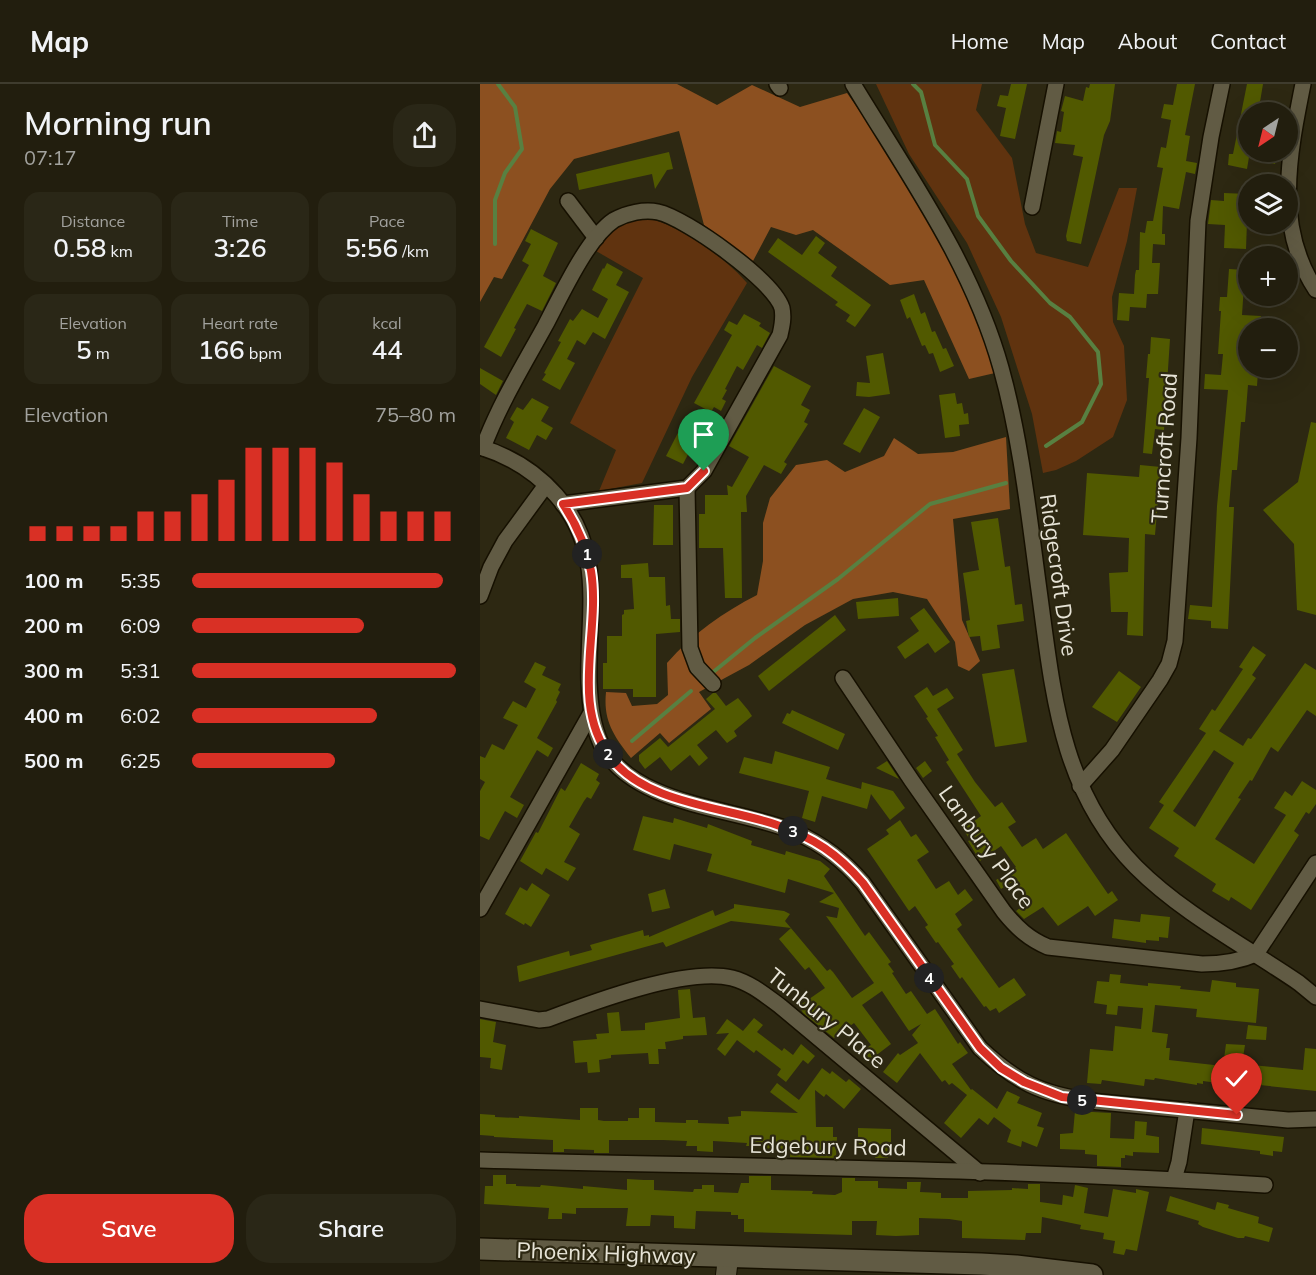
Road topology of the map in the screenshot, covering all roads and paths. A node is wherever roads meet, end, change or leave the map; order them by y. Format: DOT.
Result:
graph roads {
  1 [pos="853,84"];
  2 [pos="1056,84"];
  3 [pos="1222,84"];
  4 [pos="1303,84"];
  5 [pos="568,201"];
  6 [pos="1032,207"];
  7 [pos="596,238"];
  8 [pos="1316,290"];
  9 [pos="482,447"];
  10 [pos="546,485"];
  11 [pos="687,488"];
  12 [pos="563,504"];
  13 [pos="480,596"];
  14 [pos="843,678"];
  15 [pos="713,684"];
  16 [pos="591,713"];
  17 [pos="1080,786"];
  18 [pos="1316,863"];
  19 [pos="480,909"];
  20 [pos="1257,954"];
  21 [pos="1316,997"];
  22 [pos="480,1009"];
  23 [pos="1187,1110"];
  24 [pos="1316,1119"];
  25 [pos="480,1160"];
  26 [pos="980,1173"];
  27 [pos="1174,1179"];
  28 [pos="1265,1185"];
  29 [pos="480,1249"];
  30 [pos="727,1266"];
  31 [pos="1092,1275"];
  1 -- 17 [label="street, Ridgecroft Drive"];
  2 -- 6 [label="street"];
  3 -- 17 [label="street, Turncroft Road"];
  4 -- 8 [label="street"];
  5 -- 7 [label="street"];
  7 -- 9 [label="street"];
  7 -- 11 [label="street"];
  9 -- 10 [label="street"];
  10 -- 12 [label="street"];
  10 -- 13 [label="street"];
  11 -- 12 [label="street"];
  11 -- 15 [label="street"];
  12 -- 16 [label="street"];
  14 -- 20 [label="street, Lanbury Place"];
  16 -- 19 [label="street"];
  16 -- 23 [label="street"];
  17 -- 20 [label="street, Ridgecroft Drive"];
  18 -- 20 [label="street"];
  20 -- 21 [label="street, Ridgecroft Drive"];
  22 -- 26 [label="street, Tunbury Place"];
  23 -- 24 [label="street"];
  23 -- 27 [label="street"];
  25 -- 26 [label="street, Edgebury Road"];
  26 -- 27 [label="street, Edgebury Road"];
  27 -- 28 [label="street, Edgebury Road"];
  29 -- 30 [label="main road, Phoenix Highway"];
  30 -- 31 [label="main road, Phoenix Highway"];
}
